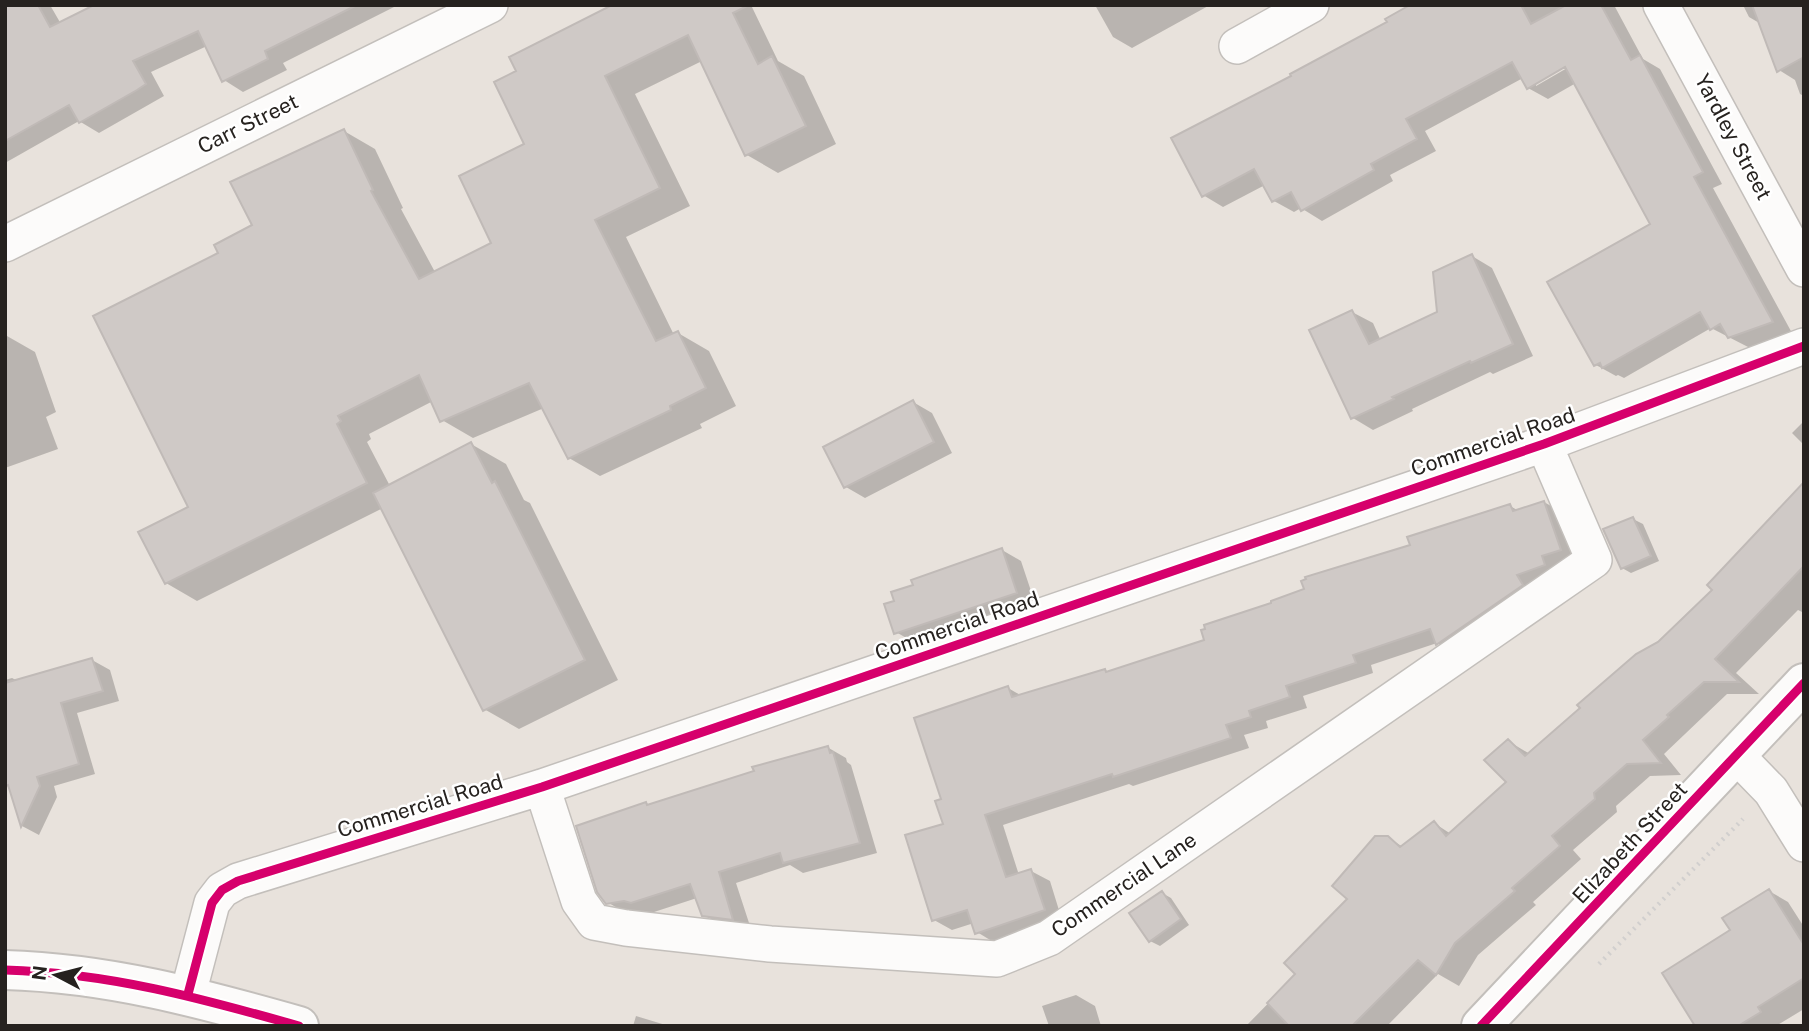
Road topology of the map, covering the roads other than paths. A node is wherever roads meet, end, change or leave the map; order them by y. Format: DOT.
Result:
graph roads {
  1 [pos="490,5"];
  2 [pos="1311,5"];
  3 [pos="1661,5"];
  4 [pos="1237,46"];
  5 [pos="5,244"];
  6 [pos="1804,269"];
  7 [pos="1804,346"];
  8 [pos="1544,444"];
  9 [pos="1804,683"];
  10 [pos="1736,755"];
  11 [pos="542,787"];
  12 [pos="1804,844"];
  13 [pos="5,970"];
  14 [pos="188,994"];
  15 [pos="299,1026"];
  16 [pos="1481,1026"];
  1 -- 5 [label="street, Carr Street"];
  2 -- 4 [label="street"];
  3 -- 6 [label="street, Yardley Street"];
  7 -- 8 [label="street, Commercial Road"];
  8 -- 11 [label="street, Commercial Road"];
  8 -- 11 [label="street, Commercial Lane"];
  9 -- 10 [label="main road, Elizabeth Street"];
  10 -- 12 [label="street"];
  10 -- 16 [label="main road, Elizabeth Street"];
  11 -- 14 [label="street, Commercial Road"];
  13 -- 14 [label="main road"];
  14 -- 15 [label="main road"];
}
